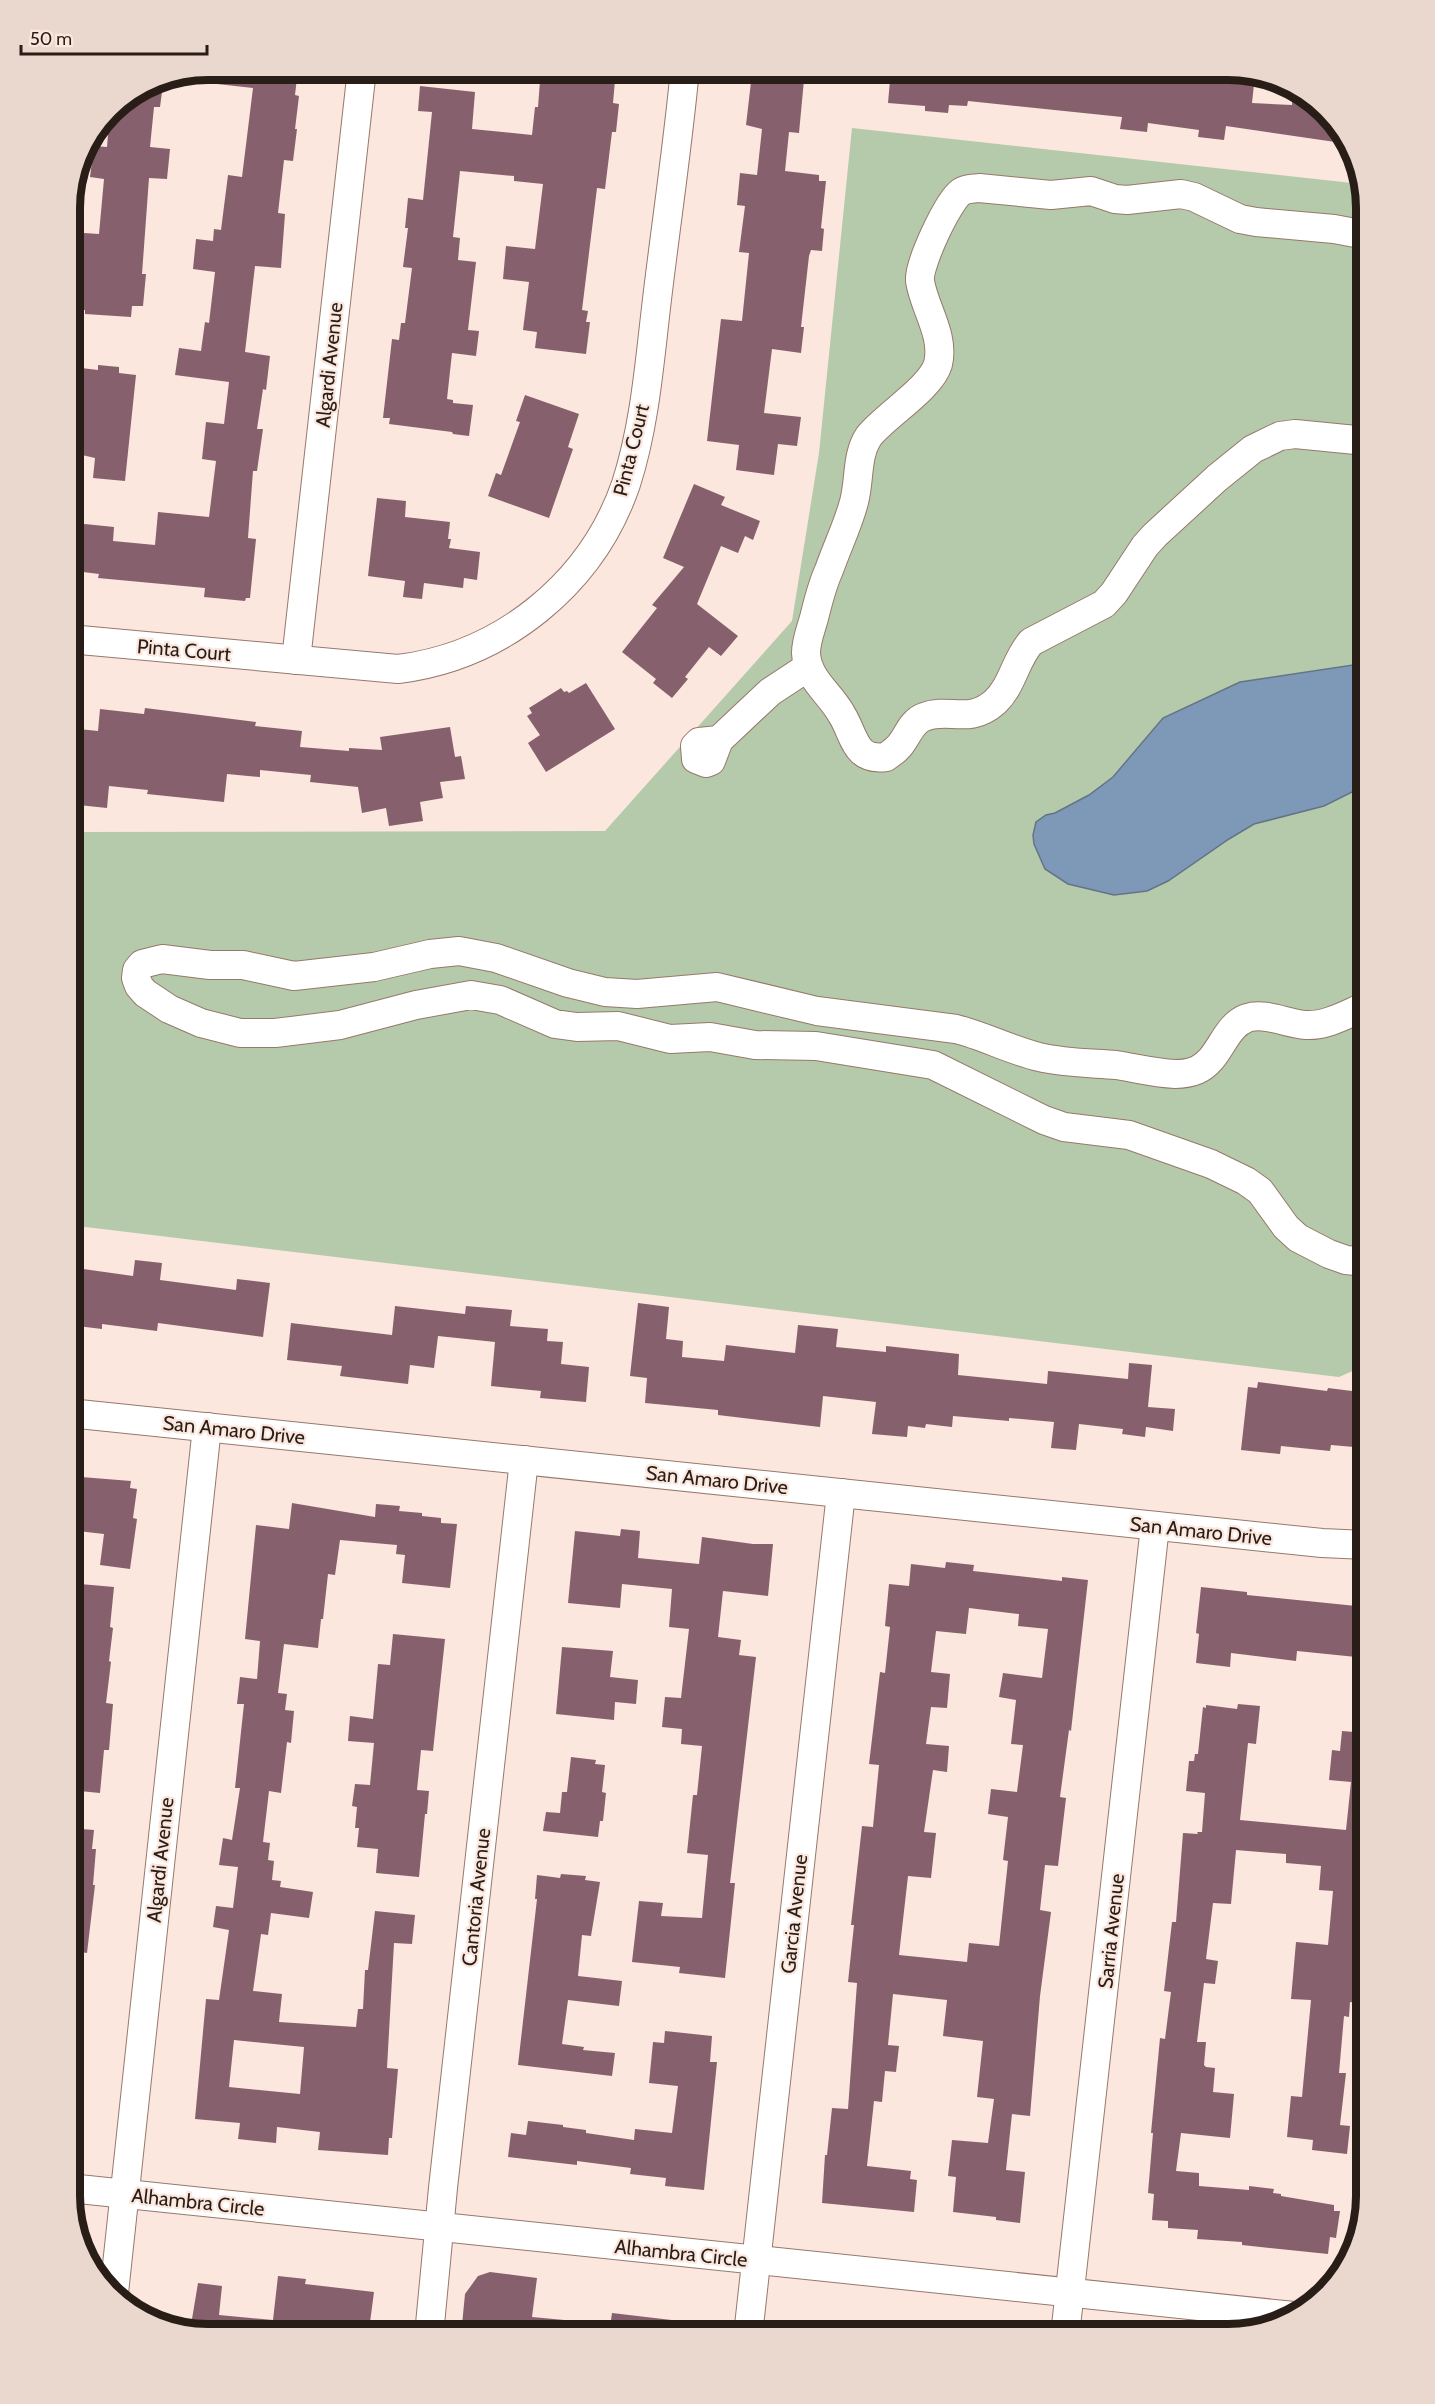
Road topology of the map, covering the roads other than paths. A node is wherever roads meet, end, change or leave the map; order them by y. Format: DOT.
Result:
graph roads {
  1 [pos="361,80"];
  2 [pos="684,80"];
  3 [pos="1355,233"];
  4 [pos="1355,440"];
  5 [pos="80,640"];
  6 [pos="296,660"];
  7 [pos="808,667"];
  8 [pos="719,740"];
  9 [pos="1355,1010"];
  10 [pos="1355,1261"];
  11 [pos="80,1414"];
  12 [pos="207,1427"];
  13 [pos="524,1460"];
  14 [pos="841,1493"];
  15 [pos="1155,1526"];
  16 [pos="1355,1544"];
  17 [pos="80,2189"];
  18 [pos="125,2194"];
  19 [pos="440,2227"];
  20 [pos="756,2260"];
  21 [pos="115,2285"];
  22 [pos="1070,2293"];
  23 [pos="1278,2314"];
  24 [pos="430,2324"];
  25 [pos="749,2324"];
  26 [pos="1066,2324"];
  1 -- 6 [label="street, Algardi Avenue"];
  2 -- 6 [label="street, Pinta Court"];
  3 -- 7 [label="street"];
  4 -- 7 [label="street"];
  5 -- 6 [label="street, Pinta Court"];
  7 -- 8 [label="street"];
  9 -- 10 [label="street"];
  11 -- 12 [label="street, San Amaro Drive"];
  12 -- 13 [label="street, San Amaro Drive"];
  12 -- 18 [label="street, Algardi Avenue"];
  13 -- 14 [label="street, San Amaro Drive"];
  13 -- 19 [label="street, Cantoria Avenue"];
  14 -- 15 [label="street, San Amaro Drive"];
  14 -- 20 [label="street, Garcia Avenue"];
  15 -- 16 [label="street, San Amaro Drive"];
  15 -- 22 [label="street, Sarria Avenue"];
  17 -- 18 [label="street, Alhambra Circle"];
  18 -- 19 [label="street, Alhambra Circle"];
  18 -- 21 [label="street, Algardi Avenue"];
  19 -- 20 [label="street, Alhambra Circle"];
  19 -- 24 [label="street, Cantoria Avenue"];
  20 -- 22 [label="street, Alhambra Circle"];
  20 -- 25 [label="street, Garcia Avenue"];
  22 -- 23 [label="street, Alhambra Circle"];
  22 -- 26 [label="street, Sarria Avenue"];
}
